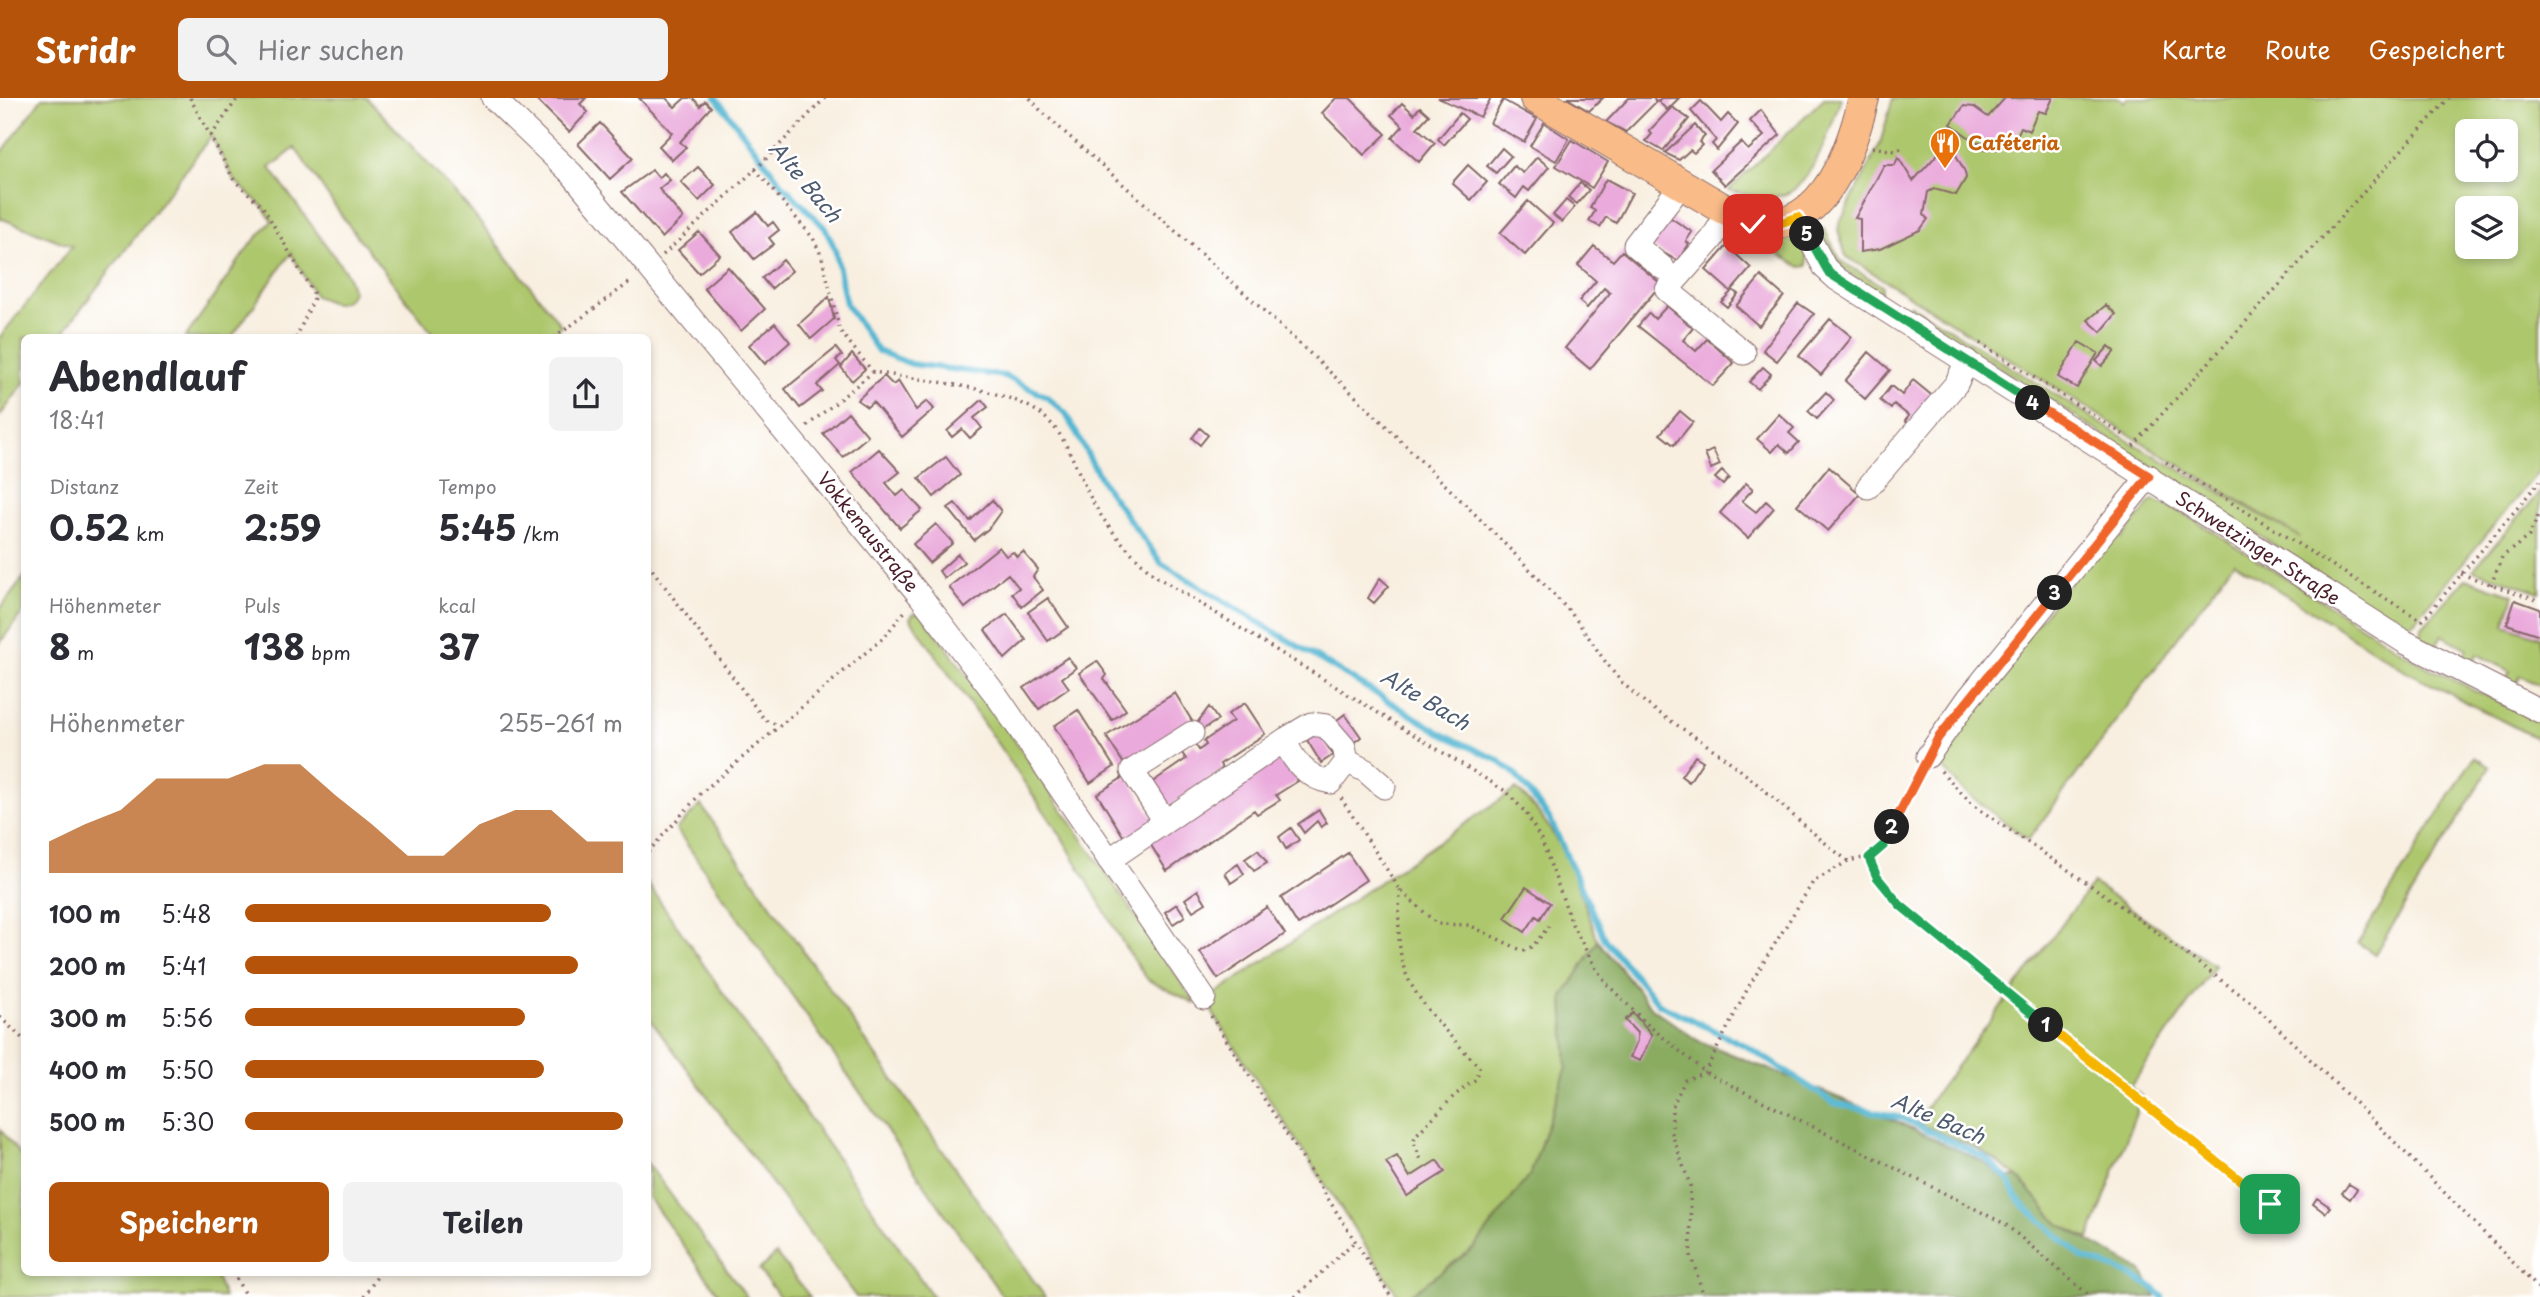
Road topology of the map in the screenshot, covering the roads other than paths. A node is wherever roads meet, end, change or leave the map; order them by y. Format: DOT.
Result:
graph roads {
  1 [pos="493,98"];
  2 [pos="1535,98"];
  3 [pos="1864,98"];
  4 [pos="1682,184"];
  5 [pos="1728,212"];
  6 [pos="1798,217"];
  7 [pos="1663,268"];
  8 [pos="1744,353"];
  9 [pos="1967,361"];
  10 [pos="2154,467"];
  11 [pos="1868,487"];
  12 [pos="2540,711"];
  13 [pos="1192,733"];
  14 [pos="1286,739"];
  15 [pos="1928,756"];
  16 [pos="1347,761"];
  17 [pos="1384,787"];
  18 [pos="1165,821"];
  19 [pos="1108,860"];
  20 [pos="1204,998"];
  1 -- 19 [label="street, Vokkenaustraße"];
  2 -- 4 [label="main road"];
  3 -- 6 [label="main road"];
  4 -- 5 [label="main road"];
  4 -- 7 [label="street"];
  5 -- 6 [label="main road"];
  5 -- 8 [label="street"];
  6 -- 9 [label="street, Schwetzinger Straße"];
  9 -- 10 [label="street, Schwetzinger Straße"];
  9 -- 11 [label="street"];
  10 -- 12 [label="street, Schwetzinger Straße"];
  10 -- 15 [label="street"];
  13 -- 18 [label="street"];
  14 -- 16 [label="street"];
  14 -- 16 [label="street"];
  14 -- 18 [label="street"];
  16 -- 17 [label="street"];
  18 -- 19 [label="street"];
  19 -- 20 [label="street, Vokkenaustraße"];
}
